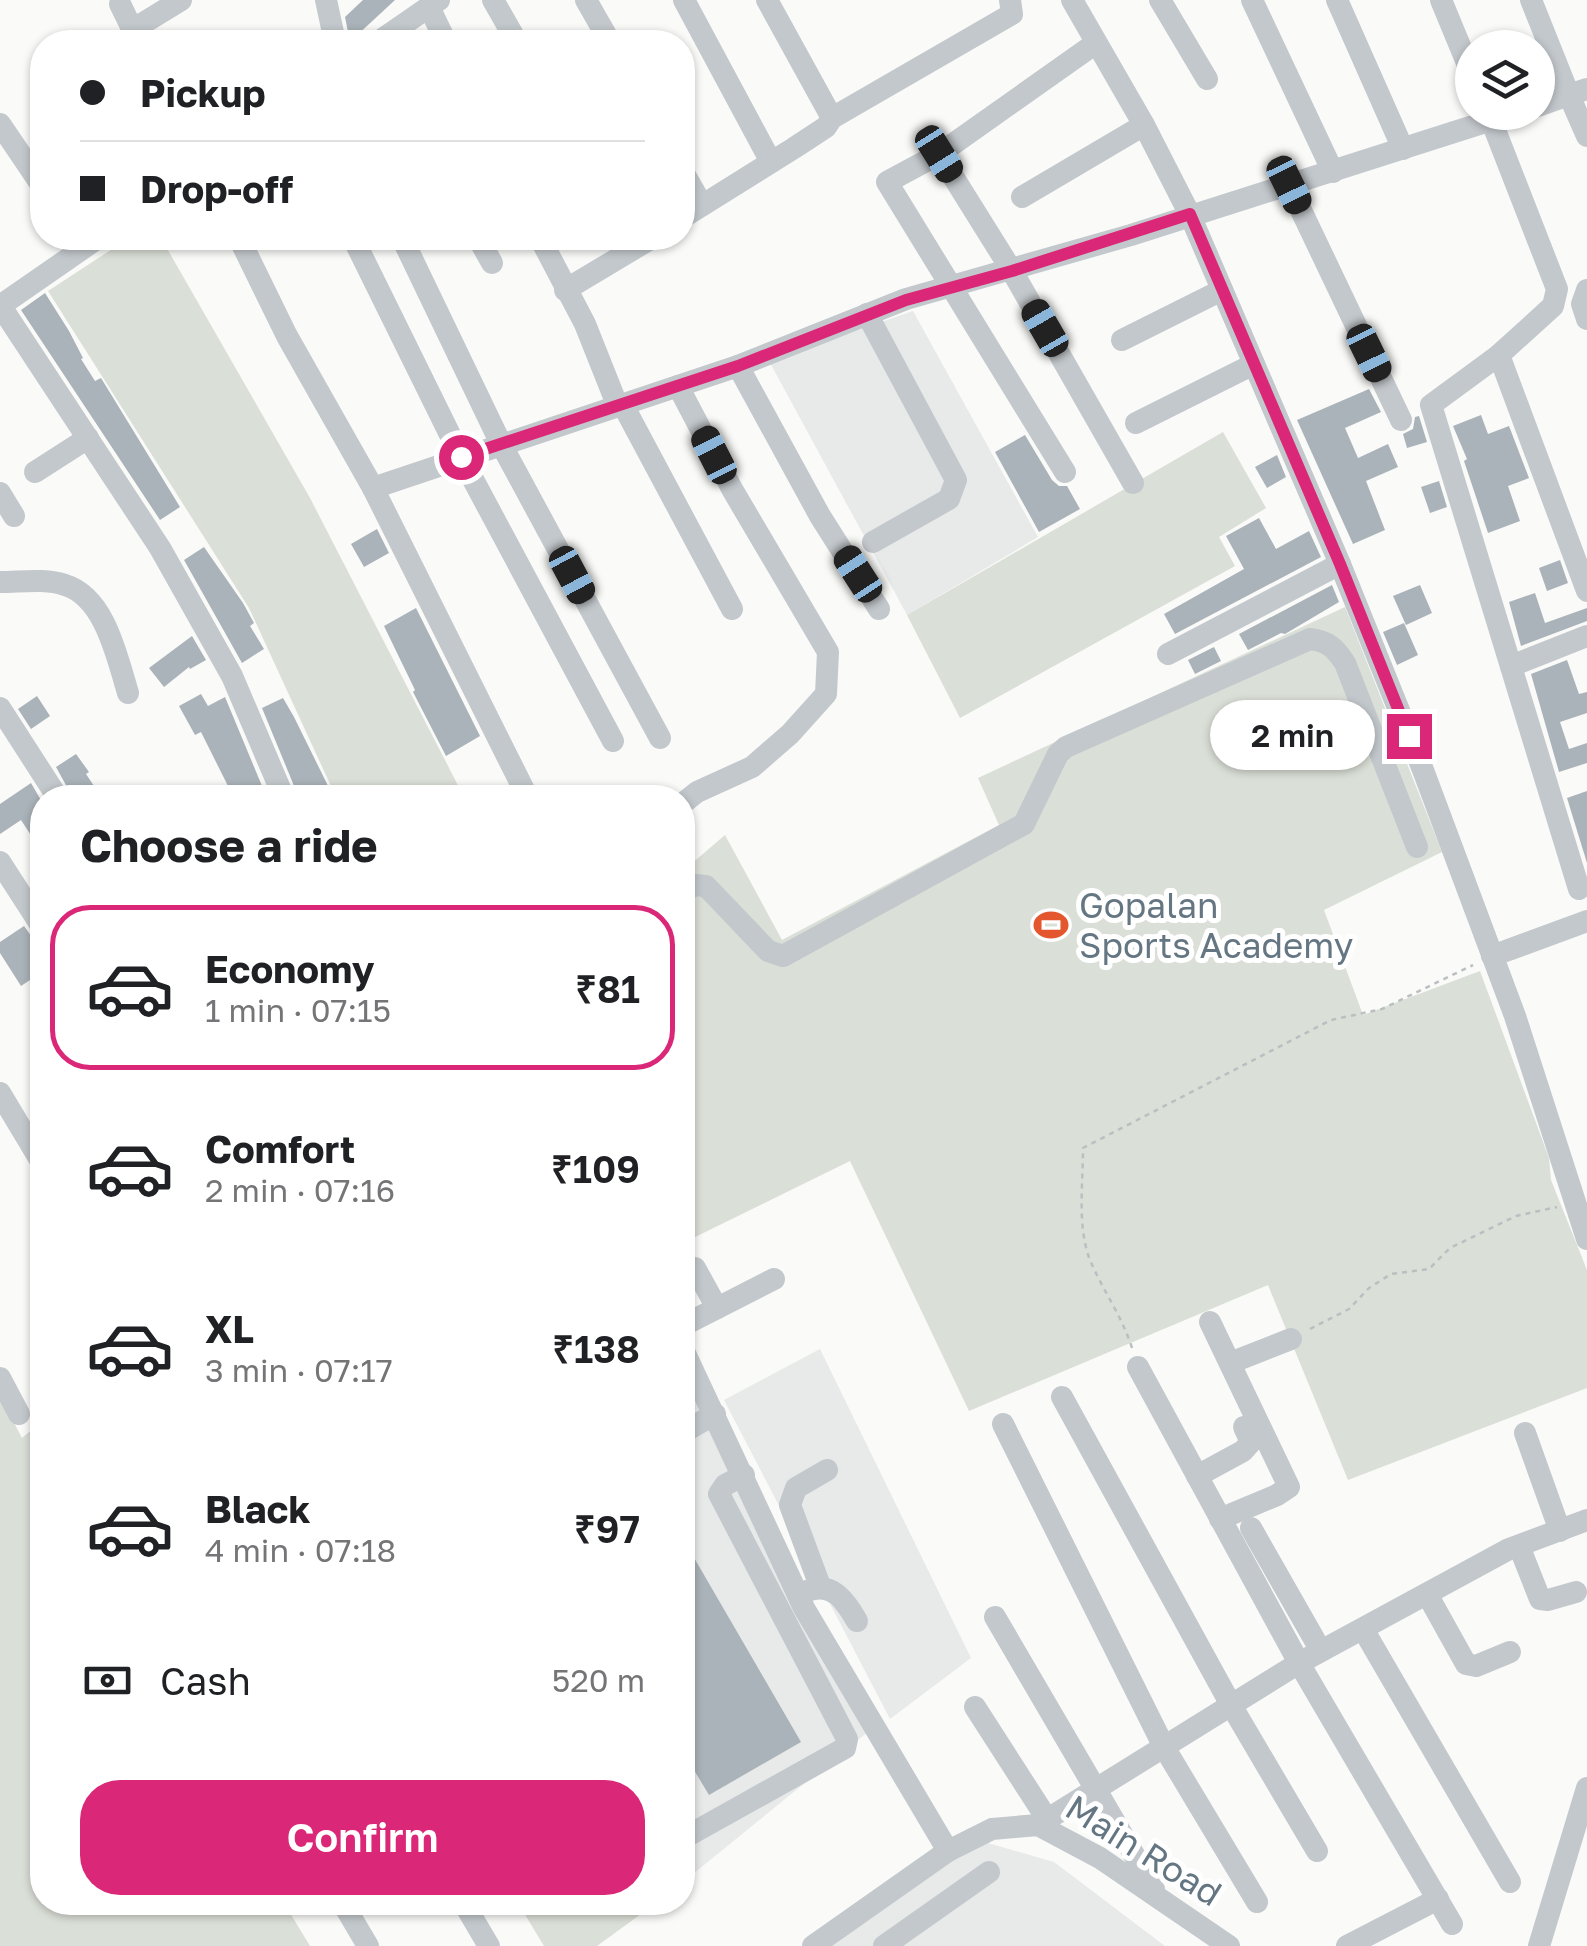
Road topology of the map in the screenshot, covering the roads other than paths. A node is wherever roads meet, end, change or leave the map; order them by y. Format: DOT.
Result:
graph roads {
  1 [pos="181,0"];
  2 [pos="326,0"];
  3 [pos="494,0"];
  4 [pos="586,0"];
  5 [pos="684,0"];
  6 [pos="768,0"];
  7 [pos="1010,0"];
  8 [pos="1072,0"];
  9 [pos="1160,0"];
  10 [pos="1252,0"];
  11 [pos="1337,0"];
  12 [pos="1441,0"];
  13 [pos="1531,0"];
  14 [pos="434,3"];
  15 [pos="120,4"];
  16 [pos="132,30"];
  17 [pos="143,30"];
  18 [pos="332,30"];
  19 [pos="395,30"];
  20 [pos="442,30"];
  21 [pos="510,30"];
  22 [pos="603,30"];
  23 [pos="1455,34"];
  24 [pos="1096,43"];
  25 [pos="1207,79"];
  26 [pos="1578,92"];
  27 [pos="832,118"];
  28 [pos="0,124"];
  29 [pos="1144,125"];
  30 [pos="1456,130"];
  31 [pos="1495,130"];
  32 [pos="1587,136"];
  33 [pos="1403,150"];
  34 [pos="939,154"];
  35 [pos="771,162"];
  36 [pos="30,168"];
  37 [pos="1333,172"];
  38 [pos="1289,185"];
  39 [pos="1022,197"];
  40 [pos="695,210"];
  41 [pos="1190,214"];
  42 [pos="81,250"];
  43 [pos="245,250"];
  44 [pos="359,250"];
  45 [pos="408,250"];
  46 [pos="485,250"];
  47 [pos="546,250"];
  48 [pos="625,250"];
  49 [pos="492,263"];
  50 [pos="1012,271"];
  51 [pos="951,286"];
  52 [pos="566,290"];
  53 [pos="1222,290"];
  54 [pos="1587,290"];
  55 [pos="0,306"];
  56 [pos="867,314"];
  57 [pos="1587,319"];
  58 [pos="1122,340"];
  59 [pos="1499,354"];
  60 [pos="1254,364"];
  61 [pos="738,366"];
  62 [pos="678,386"];
  63 [pos="620,406"];
  64 [pos="1401,420"];
  65 [pos="1136,423"];
  66 [pos="88,438"];
  67 [pos="501,444"];
  68 [pos="461,457"];
  69 [pos="35,472"];
  70 [pos="1065,472"];
  71 [pos="1133,483"];
  72 [pos="373,488"];
  73 [pos="0,493"];
  74 [pos="14,516"];
  75 [pos="874,542"];
  76 [pos="1340,564"];
  77 [pos="0,582"];
  78 [pos="1587,591"];
  79 [pos="732,609"];
  80 [pos="879,609"];
  81 [pos="1587,636"];
  82 [pos="1168,654"];
  83 [pos="1511,666"];
  84 [pos="128,692"];
  85 [pos="0,708"];
  86 [pos="660,738"];
  87 [pos="613,741"];
  88 [pos="50,785"];
  89 [pos="278,785"];
  90 [pos="522,785"];
  91 [pos="695,794"];
  92 [pos="1417,847"];
  93 [pos="0,862"];
  94 [pos="695,886"];
  95 [pos="1578,889"];
  96 [pos="30,908"];
  97 [pos="1587,921"];
  98 [pos="1492,956"];
  99 [pos="0,1093"];
  100 [pos="30,1143"];
  101 [pos="1587,1238"];
  102 [pos="695,1268"];
  103 [pos="774,1280"];
  104 [pos="717,1308"];
  105 [pos="695,1319"];
  106 [pos="1210,1322"];
  107 [pos="1291,1339"];
  108 [pos="1230,1363"];
  109 [pos="1138,1368"];
  110 [pos="695,1374"];
  111 [pos="0,1378"];
  112 [pos="1062,1397"];
  113 [pos="19,1414"];
  114 [pos="715,1414"];
  115 [pos="1004,1424"];
  116 [pos="695,1426"];
  117 [pos="1244,1427"];
  118 [pos="1525,1434"];
  119 [pos="827,1470"];
  120 [pos="744,1475"];
  121 [pos="1197,1476"];
  122 [pos="1220,1518"];
  123 [pos="1587,1520"];
  124 [pos="1251,1528"];
  125 [pos="1560,1531"];
  126 [pos="1519,1546"];
  127 [pos="809,1590"];
  128 [pos="1576,1592"];
  129 [pos="1427,1594"];
  130 [pos="994,1617"];
  131 [pos="857,1621"];
  132 [pos="1362,1628"];
  133 [pos="1321,1652"];
  134 [pos="1510,1652"];
  135 [pos="1299,1663"];
  136 [pos="1231,1705"];
  137 [pos="975,1707"];
  138 [pos="1164,1747"];
  139 [pos="1587,1788"];
  140 [pos="1095,1790"];
  141 [pos="1042,1822"];
  142 [pos="695,1832"];
  143 [pos="1317,1850"];
  144 [pos="948,1851"];
  145 [pos="990,1872"];
  146 [pos="1510,1882"];
  147 [pos="1159,1896"];
  148 [pos="1438,1899"];
  149 [pos="1257,1902"];
  150 [pos="350,1915"];
  151 [pos="471,1915"];
  152 [pos="1452,1924"];
  153 [pos="1214,1943"];
  154 [pos="368,1946"];
  155 [pos="489,1946"];
  156 [pos="813,1946"];
  157 [pos="884,1946"];
  158 [pos="1348,1946"];
  159 [pos="1539,1946"];
  1 -- 17 [label="street"];
  2 -- 18 [label="street"];
  3 -- 21 [label="street"];
  4 -- 22 [label="street"];
  5 -- 35 [label="street"];
  6 -- 27 [label="street"];
  7 -- 27 [label="street"];
  8 -- 24 [label="street"];
  9 -- 25 [label="street"];
  10 -- 37 [label="street"];
  11 -- 33 [label="street"];
  12 -- 23 [label="street"];
  13 -- 26 [label="street"];
  14 -- 19 [label="street"];
  14 -- 20 [label="street"];
  15 -- 16 [label="street"];
  24 -- 29 [label="street"];
  24 -- 34 [label="street"];
  26 -- 32 [label="street"];
  27 -- 35 [label="street"];
  28 -- 36 [label="street"];
  29 -- 39 [label="street"];
  29 -- 41 [label="street"];
  30 -- 33 [label="street"];
  31 -- 59 [label="street"];
  33 -- 37 [label="street"];
  34 -- 50 [label="street"];
  34 -- 51 [label="street"];
  35 -- 40 [label="street"];
  37 -- 38 [label="street"];
  38 -- 41 [label="street"];
  38 -- 64 [label="street"];
  41 -- 50 [label="street"];
  41 -- 53 [label="street"];
  42 -- 55 [label="street"];
  43 -- 72 [label="street"];
  44 -- 68 [label="street"];
  45 -- 67 [label="street"];
  46 -- 49 [label="street"];
  47 -- 52 [label="street"];
  48 -- 52 [label="street"];
  50 -- 51 [label="street"];
  50 -- 71 [label="street"];
  51 -- 56 [label="street"];
  51 -- 70 [label="street"];
  52 -- 63 [label="street"];
  53 -- 58 [label="street"];
  53 -- 60 [label="street"];
  54 -- 57 [label="street"];
  55 -- 66 [label="street"];
  56 -- 61 [label="street"];
  56 -- 75 [label="street"];
  59 -- 78 [label="street"];
  59 -- 83 [label="street"];
  60 -- 65 [label="street"];
  60 -- 76 [label="street"];
  61 -- 62 [label="street"];
  61 -- 80 [label="street"];
  62 -- 63 [label="street"];
  62 -- 91 [label="street"];
  63 -- 67 [label="street"];
  63 -- 79 [label="street"];
  66 -- 69 [label="street"];
  66 -- 89 [label="street"];
  67 -- 68 [label="street"];
  67 -- 86 [label="street"];
  68 -- 72 [label="street"];
  68 -- 87 [label="street"];
  72 -- 90 [label="street"];
  73 -- 74 [label="street"];
  76 -- 82 [label="street"];
  76 -- 98 [label="street"];
  77 -- 84 [label="street"];
  81 -- 83 [label="street"];
  83 -- 95 [label="street"];
  85 -- 88 [label="street"];
  92 -- 94 [label="street"];
  93 -- 96 [label="street"];
  97 -- 98 [label="street"];
  98 -- 101 [label="street"];
  99 -- 100 [label="street"];
  102 -- 104 [label="street"];
  103 -- 104 [label="street"];
  104 -- 105 [label="street"];
  106 -- 108 [label="street"];
  107 -- 108 [label="street"];
  108 -- 122 [label="street"];
  109 -- 121 [label="street"];
  110 -- 114 [label="street"];
  111 -- 113 [label="street"];
  112 -- 136 [label="street"];
  114 -- 116 [label="street"];
  114 -- 120 [label="street"];
  115 -- 138 [label="street"];
  117 -- 121 [label="street"];
  118 -- 125 [label="street"];
  119 -- 127 [label="street"];
  120 -- 127 [label="street"];
  120 -- 142 [label="street"];
  121 -- 122 [label="street"];
  122 -- 135 [label="street"];
  123 -- 125 [label="street"];
  124 -- 133 [label="street"];
  125 -- 126 [label="street"];
  126 -- 128 [label="street"];
  126 -- 129 [label="street"];
  127 -- 131 [label="street"];
  127 -- 144 [label="street"];
  129 -- 132 [label="street"];
  129 -- 134 [label="street"];
  130 -- 140 [label="street"];
  132 -- 133 [label="street"];
  132 -- 146 [label="street"];
  133 -- 135 [label="street"];
  135 -- 136 [label="street"];
  135 -- 148 [label="street"];
  136 -- 138 [label="street"];
  136 -- 143 [label="street"];
  137 -- 141 [label="street"];
  138 -- 140 [label="street"];
  138 -- 149 [label="street"];
  139 -- 159 [label="street"];
  140 -- 141 [label="street"];
  140 -- 147 [label="street"];
  141 -- 144 [label="street, Main Road"];
  141 -- 147 [label="street, Main Road"];
  144 -- 156 [label="street, Main Road"];
  145 -- 157 [label="street"];
  147 -- 153 [label="street, Main Road"];
  148 -- 152 [label="street"];
  148 -- 158 [label="street"];
  150 -- 154 [label="street"];
  151 -- 155 [label="street"];
}
